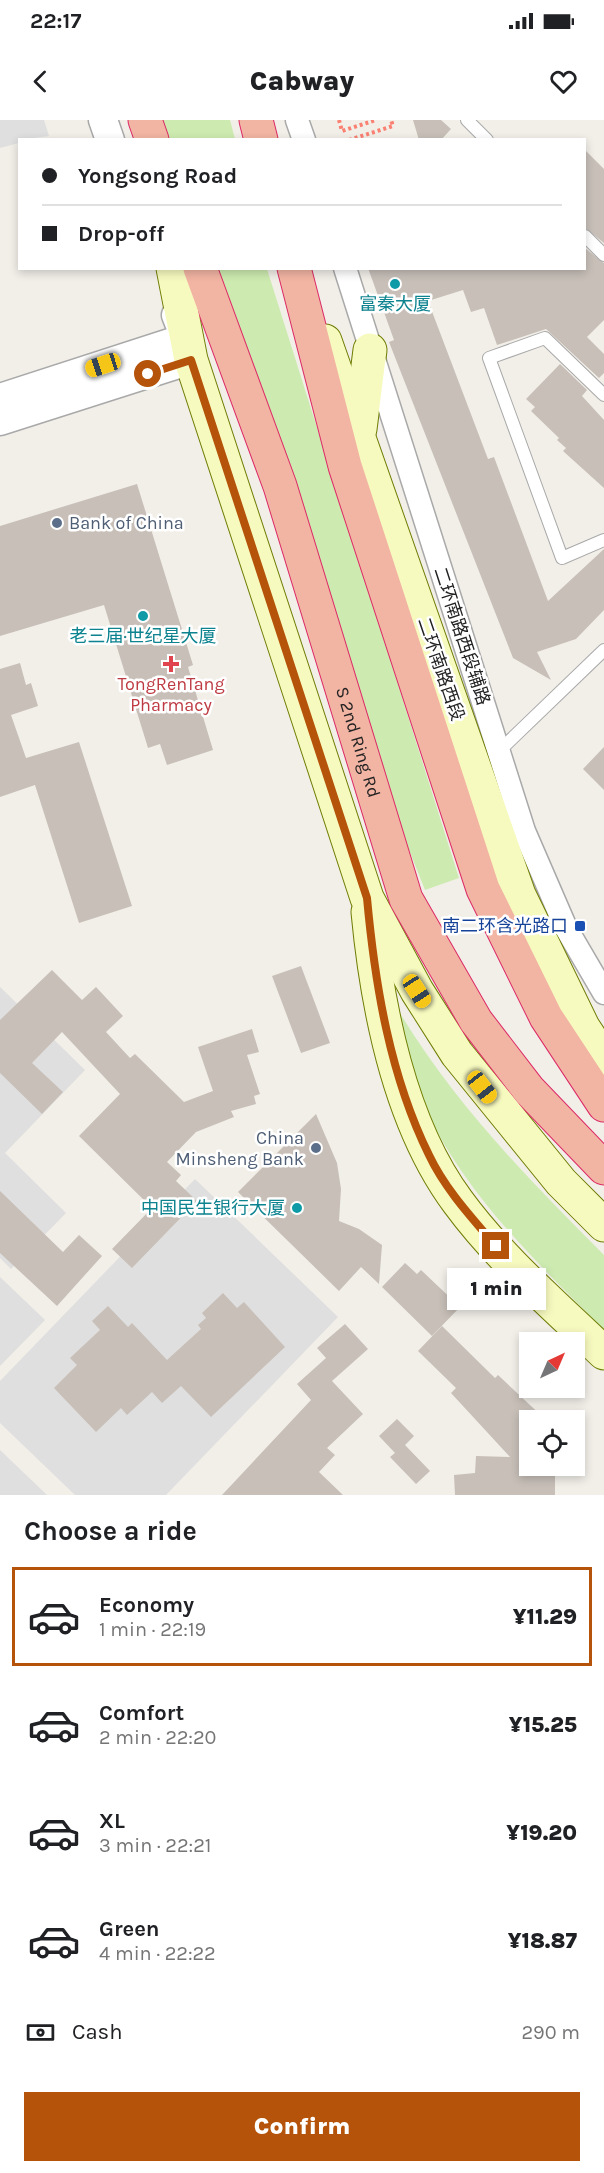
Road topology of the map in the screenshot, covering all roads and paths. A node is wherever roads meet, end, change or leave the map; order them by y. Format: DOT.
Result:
graph roads {
  1 [pos="103,120"];
  2 [pos="145,120"];
  3 [pos="256,120"];
  4 [pos="297,120"];
  5 [pos="339,120"];
  6 [pos="376,120"];
  7 [pos="391,120"];
  8 [pos="467,120"];
  9 [pos="109,138"];
  10 [pos="152,138"];
  11 [pos="260,138"];
  12 [pos="303,138"];
  13 [pos="355,138"];
  14 [pos="485,138"];
  15 [pos="586,237"];
  16 [pos="604,255"];
  17 [pos="160,270"];
  18 [pos="173,270"];
  19 [pos="201,270"];
  20 [pos="296,270"];
  21 [pos="297,270"];
  22 [pos="346,270"];
  23 [pos="188,349"];
  24 [pos="370,350"];
  25 [pos="604,395"];
  26 [pos="0,398"];
  27 [pos="0,421"];
  28 [pos="360,434"];
  29 [pos="604,540"];
  30 [pos="604,650"];
  31 [pos="498,752"];
  32 [pos="367,898"];
  33 [pos="604,993"];
  34 [pos="604,1059"];
  35 [pos="604,1105"];
  36 [pos="604,1168"];
  37 [pos="604,1224"];
  38 [pos="604,1353"];
  1 -- 9 [label="street"];
  2 -- 10 [label="highway"];
  3 -- 11 [label="highway"];
  4 -- 12 [label="street"];
  5 -- 6 [label="path"];
  7 -- 13 [label="path"];
  8 -- 14 [label="lane"];
  15 -- 16 [label="lane"];
  17 -- 23 [label="street"];
  18 -- 23 [label="main road"];
  19 -- 36 [label="highway, S 2nd Ring Rd"];
  20 -- 35 [label="highway"];
  21 -- 28 [label="main road, 二环南路西段"];
  22 -- 24 [label="street, 二环南路西段辅路"];
  23 -- 26 [label="street"];
  23 -- 27 [label="street"];
  23 -- 32 [label="main road"];
  24 -- 28 [label="main road"];
  24 -- 31 [label="street, 二环南路西段辅路"];
  25 -- 29 [label="lane"];
  28 -- 34 [label="main road, 二环南路西段"];
  30 -- 31 [label="lane"];
  31 -- 33 [label="street, 二环南路西段辅路"];
  32 -- 37 [label="main road"];
  32 -- 38 [label="main road"];
}
